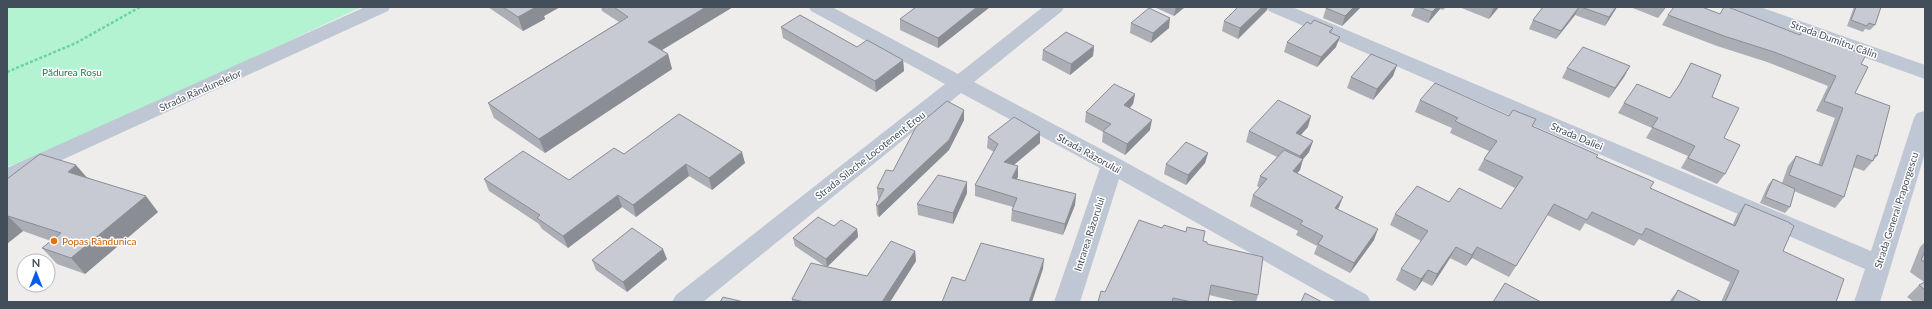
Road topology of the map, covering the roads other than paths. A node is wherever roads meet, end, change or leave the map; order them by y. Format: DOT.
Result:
graph roads {
  1 [pos="381,7"];
  2 [pos="818,7"];
  3 [pos="1055,7"];
  4 [pos="1276,7"];
  5 [pos="1742,7"];
  6 [pos="1925,72"];
  7 [pos="961,83"];
  8 [pos="1925,118"];
  9 [pos="1112,165"];
  10 [pos="11,174"];
  11 [pos="1878,264"];
  12 [pos="684,302"];
  13 [pos="1067,302"];
  14 [pos="1358,302"];
  15 [pos="1867,302"];
  1 -- 10 [label="street, Strada Rândunelelor"];
  2 -- 7 [label="street, Strada Răzorului"];
  3 -- 7 [label="street, Strada Silache Locotenent Erou"];
  4 -- 11 [label="street, Strada Daliei"];
  5 -- 6 [label="street, Strada Dumitru Călin"];
  7 -- 9 [label="street, Strada Răzorului"];
  7 -- 12 [label="street, Strada Silache Locotenent Erou"];
  8 -- 11 [label="street, Strada General Praporgescu"];
  9 -- 13 [label="street, Intrarea Răzorului"];
  9 -- 14 [label="street, Strada Răzorului"];
  11 -- 15 [label="street, Strada General Praporgescu"];
}
